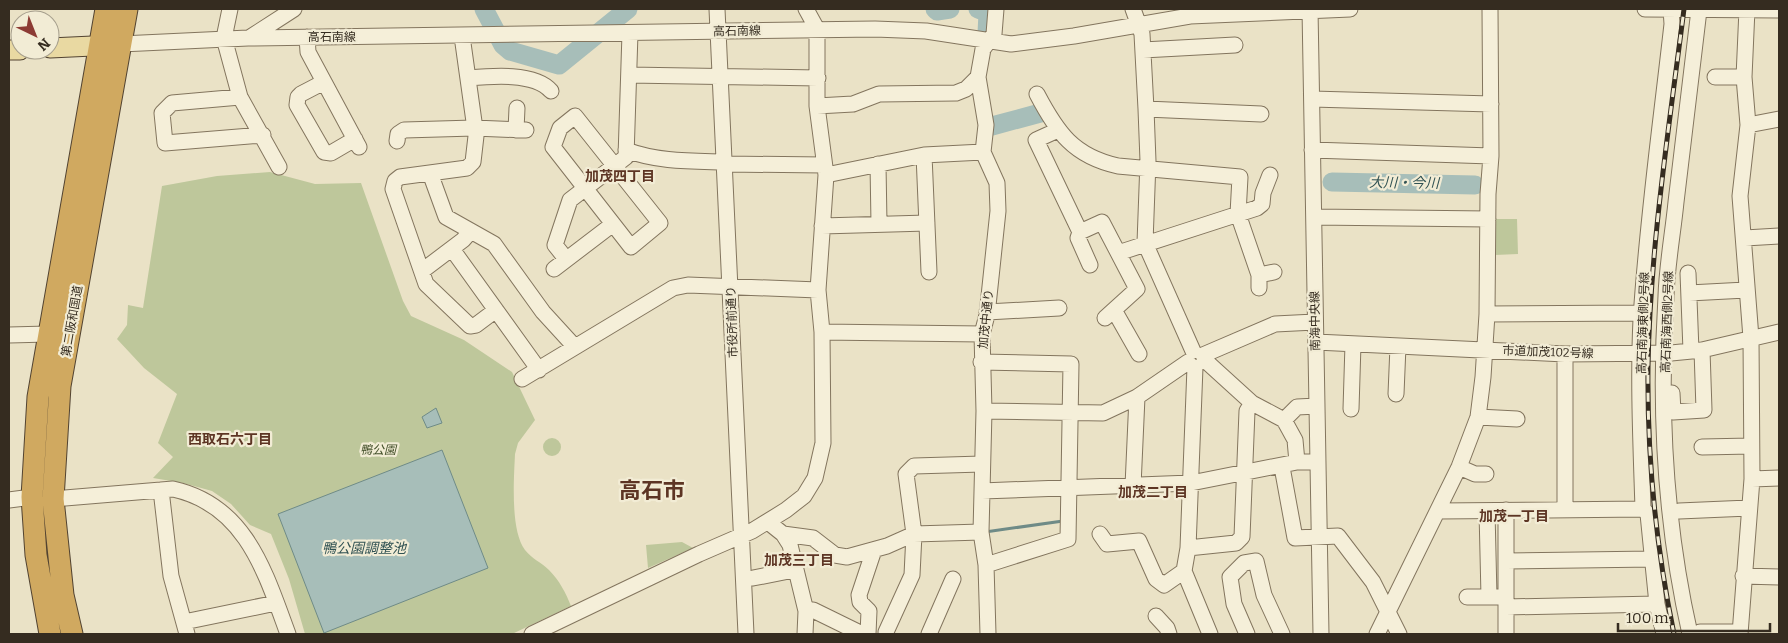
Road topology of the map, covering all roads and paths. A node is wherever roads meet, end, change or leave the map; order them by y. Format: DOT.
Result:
graph roads {
  1 [pos="106,9"];
  2 [pos="127,9"];
  3 [pos="230,9"];
  4 [pos="294,9"];
  5 [pos="717,9"];
  6 [pos="806,9"];
  7 [pos="996,9"];
  8 [pos="1133,9"];
  9 [pos="1350,9"];
  10 [pos="1490,9"];
  11 [pos="1644,9"];
  12 [pos="1671,9"];
  13 [pos="1746,9"];
  14 [pos="1310,10"];
  15 [pos="1699,10"];
  16 [pos="1779,10"];
  17 [pos="1139,24"];
  18 [pos="817,29"];
  19 [pos="718,32"];
  20 [pos="630,33"];
  21 [pos="462,36"];
  22 [pos="307,37"];
  23 [pos="224,38"];
  24 [pos="248,38"];
  25 [pos="990,41"];
  26 [pos="121,44"];
  27 [pos="1235,45"];
  28 [pos="99,46"];
  29 [pos="60,48"];
  30 [pos="1143,50"];
  31 [pos="629,75"];
  32 [pos="1744,76"];
  33 [pos="721,77"];
  34 [pos="978,77"];
  35 [pos="1715,77"];
  36 [pos="468,78"];
  37 [pos="818,78"];
  38 [pos="324,82"];
  39 [pos="552,91"];
  40 [pos="1037,94"];
  41 [pos="240,97"];
  42 [pos="1312,99"];
  43 [pos="1491,104"];
  44 [pos="817,106"];
  45 [pos="517,108"];
  46 [pos="1146,109"];
  47 [pos="1261,114"];
  48 [pos="1779,120"];
  49 [pos="1748,124"];
  50 [pos="474,128"];
  51 [pos="1058,130"];
  52 [pos="263,135"];
  53 [pos="397,141"];
  54 [pos="626,150"];
  55 [pos="1312,150"];
  56 [pos="983,152"];
  57 [pos="924,155"];
  58 [pos="1491,156"];
  59 [pos="725,163"];
  60 [pos="878,164"];
  61 [pos="615,166"];
  62 [pos="279,168"];
  63 [pos="1147,168"];
  64 [pos="825,170"];
  65 [pos="430,173"];
  66 [pos="1270,175"];
  67 [pos="585,189"];
  68 [pos="1238,214"];
  69 [pos="1314,217"];
  70 [pos="1488,219"];
  71 [pos="927,223"];
  72 [pos="613,224"];
  73 [pos="879,224"];
  74 [pos="822,226"];
  75 [pos="471,231"];
  76 [pos="1080,232"];
  77 [pos="1779,236"];
  78 [pos="1745,238"];
  79 [pos="1145,243"];
  80 [pos="452,249"];
  81 [pos="1118,253"];
  82 [pos="1090,265"];
  83 [pos="422,271"];
  84 [pos="929,272"];
  85 [pos="1688,273"];
  86 [pos="1264,278"];
  87 [pos="730,287"];
  88 [pos="818,290"];
  89 [pos="1746,290"];
  90 [pos="1689,293"];
  91 [pos="496,310"];
  92 [pos="987,312"];
  93 [pos="1063,312"];
  94 [pos="1637,313"];
  95 [pos="1487,314"];
  96 [pos="1315,322"];
  97 [pos="822,332"];
  98 [pos="1779,332"];
  99 [pos="48,334"];
  100 [pos="982,334"];
  101 [pos="9,335"];
  102 [pos="1751,338"];
  103 [pos="1316,342"];
  104 [pos="1353,344"];
  105 [pos="1398,346"];
  106 [pos="575,347"];
  107 [pos="1486,349"];
  108 [pos="1697,351"];
  109 [pos="1641,353"];
  110 [pos="1668,353"];
  111 [pos="1139,354"];
  112 [pos="1565,354"];
  113 [pos="1197,359"];
  114 [pos="982,362"];
  115 [pos="539,370"];
  116 [pos="522,380"];
  117 [pos="1396,394"];
  118 [pos="1137,397"];
  119 [pos="1252,403"];
  120 [pos="1317,406"];
  121 [pos="1351,409"];
  122 [pos="984,411"];
  123 [pos="1072,413"];
  124 [pos="1478,417"];
  125 [pos="1517,419"];
  126 [pos="1284,420"];
  127 [pos="1751,446"];
  128 [pos="1702,447"];
  129 [pos="1297,462"];
  130 [pos="1318,462"];
  131 [pos="982,464"];
  132 [pos="1282,467"];
  133 [pos="1459,468"];
  134 [pos="1243,474"];
  135 [pos="1486,474"];
  136 [pos="1779,478"];
  137 [pos="1752,479"];
  138 [pos="1191,483"];
  139 [pos="1133,486"];
  140 [pos="1068,489"];
  141 [pos="160,490"];
  142 [pos="982,491"];
  143 [pos="32,497"];
  144 [pos="54,499"];
  145 [pos="9,500"];
  146 [pos="1749,508"];
  147 [pos="1643,509"];
  148 [pos="1506,510"];
  149 [pos="1565,510"];
  150 [pos="1438,511"];
  151 [pos="1487,511"];
  152 [pos="1678,511"];
  153 [pos="768,522"];
  154 [pos="981,532"];
  155 [pos="742,534"];
  156 [pos="783,534"];
  157 [pos="914,534"];
  158 [pos="1100,534"];
  159 [pos="1318,537"];
  160 [pos="1188,548"];
  161 [pos="874,550"];
  162 [pos="1652,559"];
  163 [pos="1506,562"];
  164 [pos="986,565"];
  165 [pos="794,570"];
  166 [pos="1184,571"];
  167 [pos="1743,576"];
  168 [pos="1779,577"];
  169 [pos="753,578"];
  170 [pos="953,579"];
  171 [pos="1467,597"];
  172 [pos="1489,597"];
  173 [pos="1506,602"];
  174 [pos="276,603"];
  175 [pos="1657,604"];
  176 [pos="1388,610"];
  177 [pos="806,611"];
  178 [pos="1156,616"];
  179 [pos="185,628"];
  180 [pos="1695,633"];
  181 [pos="1740,633"];
  182 [pos="50,634"];
  183 [pos="72,634"];
  184 [pos="288,634"];
  185 [pos="532,634"];
  186 [pos="746,634"];
  187 [pos="805,634"];
  188 [pos="862,634"];
  189 [pos="868,634"];
  190 [pos="883,634"];
  191 [pos="929,634"];
  192 [pos="988,634"];
  193 [pos="1169,634"];
  194 [pos="1210,634"];
  195 [pos="1247,634"];
  196 [pos="1282,634"];
  197 [pos="1321,634"];
  198 [pos="1377,634"];
  199 [pos="1399,634"];
  200 [pos="1506,634"];
  201 [pos="1664,634"];
  1 -- 28 [label="highway, 第二阪和国道"];
  2 -- 26 [label="highway, 第二阪和国道"];
  3 -- 23 [label="street"];
  4 -- 24 [label="street"];
  5 -- 19 [label="street, 市役所前通り"];
  6 -- 18 [label="street"];
  7 -- 25 [label="street"];
  8 -- 17 [label="street"];
  9 -- 14 [label="street, 高石南線"];
  10 -- 43 [label="street"];
  11 -- 12 [label="street"];
  12 -- 15 [label="street"];
  12 -- 109 [label="street, 高石南海東側2号線"];
  13 -- 15 [label="street"];
  13 -- 16 [label="street"];
  13 -- 32 [label="street"];
  14 -- 17 [label="street, 高石南線"];
  14 -- 42 [label="street, 南海中央線"];
  15 -- 110 [label="street, 高石南海西側2号線"];
  17 -- 25 [label="street, 高石南線"];
  17 -- 30 [label="street"];
  18 -- 19 [label="street, 高石南線"];
  18 -- 25 [label="street, 高石南線"];
  18 -- 37 [label="street"];
  19 -- 20 [label="street, 高石南線"];
  19 -- 33 [label="street, 市役所前通り"];
  20 -- 21 [label="street, 高石南線"];
  20 -- 31 [label="street"];
  21 -- 22 [label="street, 高石南線"];
  21 -- 36 [label="street"];
  22 -- 24 [label="street, 高石南線"];
  22 -- 38 [label="street"];
  23 -- 24 [label="street, 高石南線"];
  23 -- 26 [label="street, 高石南線"];
  23 -- 41 [label="street"];
  25 -- 34 [label="street"];
  26 -- 28 [label="main road"];
  26 -- 144 [label="highway, 第二阪和国道"];
  27 -- 30 [label="street"];
  28 -- 29 [label="main road"];
  28 -- 99 [label="highway, 第二阪和国道"];
  30 -- 46 [label="street"];
  31 -- 33 [label="street"];
  31 -- 54 [label="street"];
  32 -- 35 [label="street"];
  32 -- 49 [label="street"];
  33 -- 37 [label="street"];
  33 -- 59 [label="street, 市役所前通り"];
  34 -- 44 [label="street"];
  34 -- 56 [label="street"];
  36 -- 39 [label="street"];
  36 -- 50 [label="street"];
  37 -- 44 [label="street"];
  38 -- 38 [label="street"];
  40 -- 51 [label="street"];
  41 -- 52 [label="street"];
  41 -- 52 [label="street"];
  42 -- 43 [label="street"];
  42 -- 55 [label="street, 南海中央線"];
  43 -- 58 [label="street"];
  44 -- 64 [label="street"];
  45 -- 50 [label="street"];
  46 -- 47 [label="street"];
  46 -- 63 [label="street"];
  48 -- 49 [label="street"];
  49 -- 78 [label="street"];
  50 -- 53 [label="street"];
  50 -- 65 [label="street"];
  51 -- 63 [label="street"];
  51 -- 76 [label="street"];
  52 -- 62 [label="street"];
  54 -- 59 [label="street"];
  54 -- 61 [label="street"];
  55 -- 58 [label="street"];
  55 -- 69 [label="street, 南海中央線"];
  56 -- 57 [label="street"];
  56 -- 92 [label="street, 加茂中通り"];
  57 -- 60 [label="street"];
  57 -- 71 [label="street"];
  58 -- 70 [label="street"];
  59 -- 64 [label="street"];
  59 -- 87 [label="street, 市役所前通り"];
  60 -- 64 [label="street"];
  60 -- 73 [label="street"];
  61 -- 67 [label="street"];
  61 -- 67 [label="street"];
  61 -- 72 [label="street"];
  63 -- 68 [label="street"];
  63 -- 79 [label="street"];
  64 -- 74 [label="street"];
  65 -- 75 [label="street"];
  65 -- 83 [label="street"];
  66 -- 68 [label="street"];
  67 -- 72 [label="street"];
  67 -- 72 [label="street"];
  68 -- 79 [label="street"];
  68 -- 86 [label="street"];
  69 -- 70 [label="street"];
  69 -- 96 [label="street, 南海中央線"];
  70 -- 95 [label="street"];
  71 -- 73 [label="street"];
  71 -- 84 [label="street"];
  73 -- 74 [label="street"];
  74 -- 88 [label="street"];
  75 -- 80 [label="street"];
  75 -- 106 [label="street"];
  76 -- 81 [label="street"];
  76 -- 82 [label="street"];
  77 -- 78 [label="street"];
  78 -- 89 [label="street"];
  79 -- 81 [label="street"];
  79 -- 113 [label="street"];
  80 -- 83 [label="street"];
  80 -- 91 [label="street"];
  81 -- 111 [label="street"];
  83 -- 91 [label="street"];
  85 -- 90 [label="street"];
  87 -- 88 [label="street"];
  87 -- 106 [label="street"];
  87 -- 155 [label="street, 市役所前通り"];
  88 -- 97 [label="street"];
  89 -- 90 [label="street"];
  89 -- 102 [label="street"];
  90 -- 108 [label="street"];
  91 -- 115 [label="street"];
  92 -- 93 [label="street"];
  92 -- 100 [label="street, 加茂中通り"];
  94 -- 95 [label="street"];
  95 -- 107 [label="street"];
  96 -- 103 [label="street, 南海中央線"];
  96 -- 113 [label="street"];
  97 -- 100 [label="street"];
  97 -- 153 [label="street"];
  98 -- 102 [label="street, 市道加茂102号線"];
  99 -- 101 [label="street"];
  99 -- 143 [label="highway, 第二阪和国道"];
  100 -- 114 [label="street, 加茂中通り"];
  102 -- 108 [label="street, 市道加茂102号線"];
  102 -- 127 [label="street"];
  103 -- 104 [label="street, 市道加茂102号線"];
  103 -- 120 [label="street, 南海中央線"];
  104 -- 105 [label="street, 市道加茂102号線"];
  104 -- 121 [label="street"];
  105 -- 107 [label="street, 市道加茂102号線"];
  105 -- 117 [label="street"];
  106 -- 115 [label="street"];
  107 -- 112 [label="street, 市道加茂102号線"];
  107 -- 124 [label="street"];
  108 -- 110 [label="street, 市道加茂102号線"];
  108 -- 110 [label="street"];
  109 -- 110 [label="street, 市道加茂102号線"];
  109 -- 112 [label="street, 市道加茂102号線"];
  109 -- 147 [label="street, 高石南海東側2号線"];
  110 -- 180 [label="street, 高石南海西側2号線"];
  112 -- 149 [label="street"];
  113 -- 118 [label="street"];
  113 -- 119 [label="street"];
  113 -- 138 [label="street"];
  114 -- 122 [label="street, 加茂中通り"];
  114 -- 123 [label="street"];
  115 -- 116 [label="street"];
  118 -- 123 [label="street"];
  118 -- 139 [label="street"];
  119 -- 126 [label="street"];
  119 -- 134 [label="street"];
  120 -- 126 [label="street"];
  120 -- 130 [label="street, 南海中央線"];
  122 -- 123 [label="street"];
  122 -- 131 [label="street, 加茂中通り"];
  123 -- 140 [label="street"];
  124 -- 125 [label="street"];
  124 -- 133 [label="street"];
  126 -- 129 [label="street"];
  127 -- 128 [label="street"];
  127 -- 137 [label="street"];
  129 -- 130 [label="street"];
  129 -- 132 [label="street"];
  130 -- 159 [label="street, 南海中央線"];
  131 -- 142 [label="street, 加茂中通り"];
  131 -- 157 [label="street"];
  132 -- 134 [label="street"];
  132 -- 159 [label="street"];
  133 -- 135 [label="street"];
  133 -- 150 [label="street"];
  134 -- 138 [label="street"];
  134 -- 160 [label="street"];
  136 -- 137 [label="street"];
  137 -- 146 [label="street"];
  138 -- 139 [label="street"];
  138 -- 160 [label="street"];
  139 -- 140 [label="street"];
  140 -- 142 [label="street"];
  140 -- 164 [label="street"];
  141 -- 144 [label="street"];
  141 -- 174 [label="street"];
  141 -- 179 [label="street"];
  142 -- 154 [label="street, 加茂中通り"];
  143 -- 145 [label="street"];
  143 -- 182 [label="highway, 第二阪和国道"];
  144 -- 183 [label="highway, 第二阪和国道"];
  146 -- 152 [label="street"];
  146 -- 167 [label="street"];
  147 -- 149 [label="street"];
  147 -- 162 [label="street, 高石南海東側2号線"];
  148 -- 149 [label="street"];
  148 -- 151 [label="street"];
  148 -- 163 [label="street"];
  150 -- 151 [label="street"];
  150 -- 176 [label="street"];
  151 -- 172 [label="street"];
  153 -- 155 [label="street"];
  153 -- 156 [label="street"];
  154 -- 157 [label="street"];
  154 -- 164 [label="street, 加茂中通り"];
  155 -- 185 [label="street"];
  155 -- 186 [label="street, 市役所前通り"];
  156 -- 161 [label="street"];
  156 -- 165 [label="street"];
  157 -- 161 [label="street"];
  157 -- 190 [label="street"];
  158 -- 166 [label="street"];
  159 -- 176 [label="street"];
  159 -- 197 [label="street, 南海中央線"];
  160 -- 166 [label="street"];
  161 -- 189 [label="street"];
  162 -- 163 [label="street"];
  162 -- 175 [label="street, 高石南海東側2号線"];
  163 -- 173 [label="street"];
  164 -- 192 [label="street, 加茂中通り"];
  165 -- 169 [label="street"];
  165 -- 177 [label="street"];
  166 -- 194 [label="street"];
  167 -- 168 [label="street"];
  167 -- 181 [label="street"];
  170 -- 191 [label="street"];
  171 -- 172 [label="street"];
  172 -- 173 [label="street"];
  173 -- 175 [label="street"];
  173 -- 200 [label="street"];
  174 -- 179 [label="street"];
  174 -- 184 [label="street"];
  175 -- 201 [label="street, 高石南海東側2号線"];
  176 -- 198 [label="street"];
  176 -- 199 [label="street"];
  177 -- 187 [label="street"];
  177 -- 188 [label="street"];
  178 -- 193 [label="street"];
  180 -- 181 [label="street"];
  195 -- 196 [label="street"];
}
